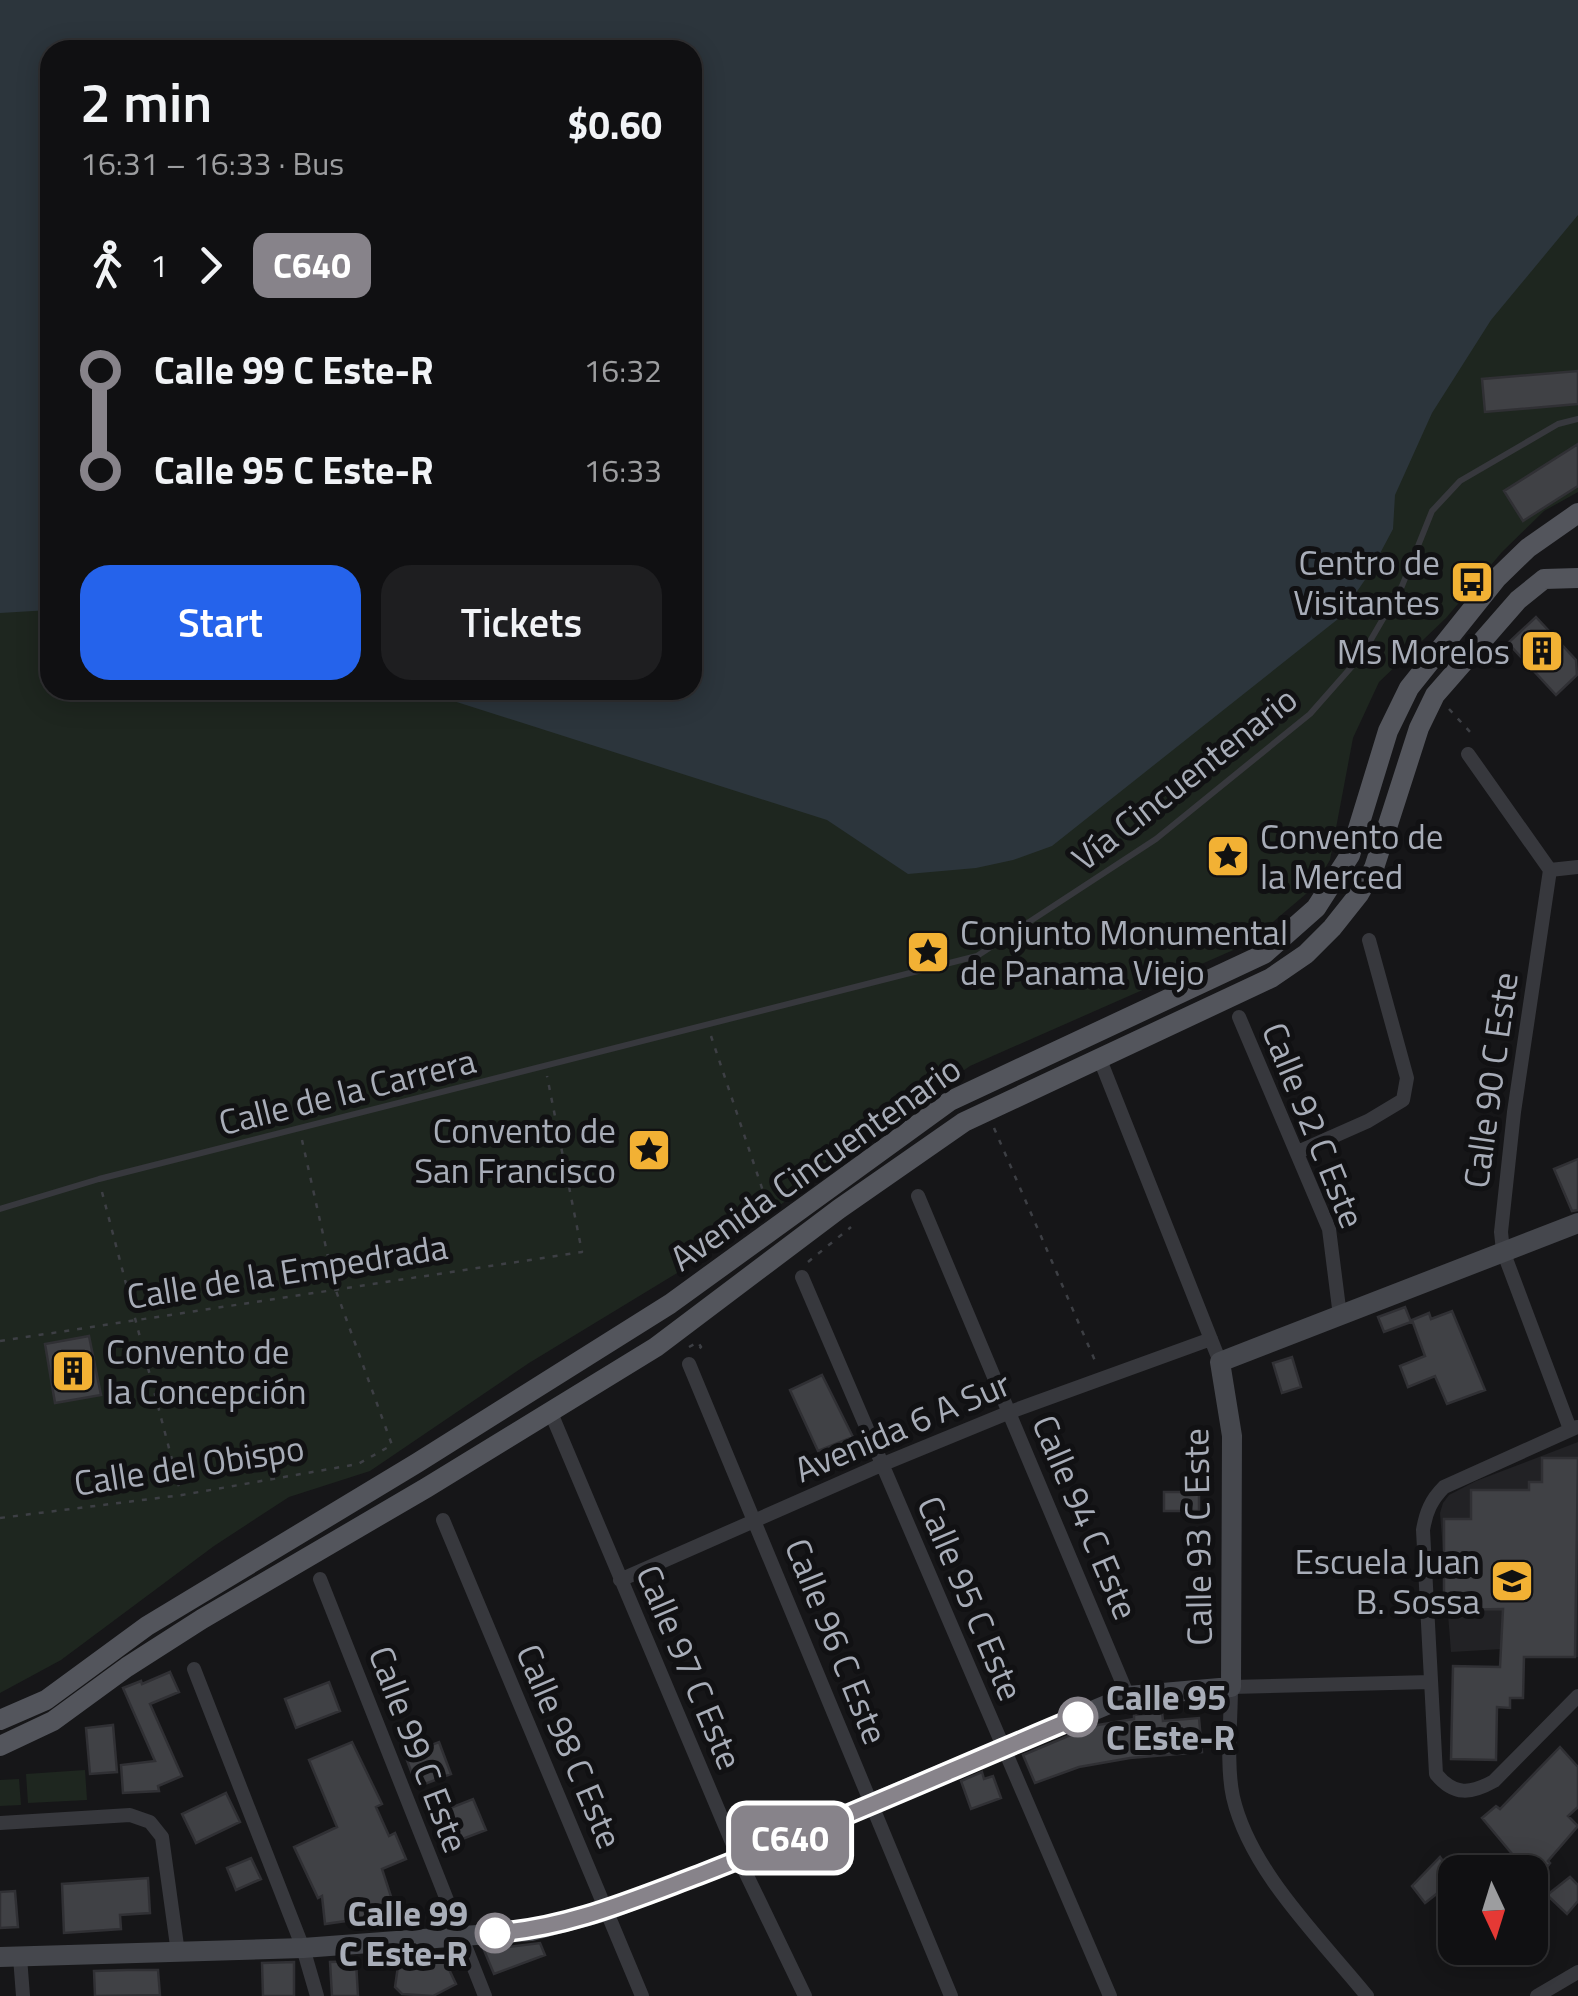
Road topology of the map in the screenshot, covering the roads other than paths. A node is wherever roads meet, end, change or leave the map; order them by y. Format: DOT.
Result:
graph roads {
  1 [pos="1578,419"];
  2 [pos="1578,512"];
  3 [pos="1578,578"];
  4 [pos="1468,754"];
  5 [pos="1578,866"];
  6 [pos="1550,870"];
  7 [pos="1369,940"];
  8 [pos="1239,1017"];
  9 [pos="707,1025"];
  10 [pos="1099,1057"];
  11 [pos="1298,1152"];
  12 [pos="918,1196"];
  13 [pos="0,1208"];
  14 [pos="1578,1223"];
  15 [pos="1504,1251"];
  16 [pos="802,1277"];
  17 [pos="1340,1316"];
  18 [pos="1211,1339"];
  19 [pos="1220,1362"];
  20 [pos="689,1364"];
  21 [pos="551,1412"];
  22 [pos="1010,1412"];
  23 [pos="1574,1428"];
  24 [pos="881,1465"];
  25 [pos="443,1520"];
  26 [pos="755,1521"];
  27 [pos="320,1579"];
  28 [pos="620,1580"];
  29 [pos="194,1669"];
  30 [pos="1431,1682"];
  31 [pos="1231,1688"];
  32 [pos="1128,1696"];
  33 [pos="1578,1696"];
  34 [pos="0,1720"];
  35 [pos="0,1746"];
  36 [pos="1003,1748"];
  37 [pos="871,1804"];
  38 [pos="0,1824"];
  39 [pos="739,1859"];
  40 [pos="606,1911"];
  41 [pos="460,1936"];
  42 [pos="303,1948"];
  43 [pos="178,1953"];
  44 [pos="10,1957"];
  45 [pos="1578,1972"];
  46 [pos="23,1996"];
  47 [pos="317,1996"];
  48 [pos="485,1996"];
  49 [pos="642,1996"];
  50 [pos="805,1996"];
  51 [pos="951,1996"];
  52 [pos="1110,1996"];
  53 [pos="1367,1996"];
  54 [pos="1537,1996"];
  1 -- 9 [label="lane, Vía Cincuentenario"];
  2 -- 34 [label="main road, Avenida Cincuentenario"];
  3 -- 10 [label="main road, Avenida Cincuentenario"];
  4 -- 6 [label="street"];
  5 -- 6 [label="street"];
  6 -- 15 [label="street, Calle 90 C Este"];
  7 -- 11 [label="street"];
  8 -- 11 [label="street, Calle 92 C Este"];
  9 -- 13 [label="lane, Calle de la Carrera"];
  10 -- 18 [label="street, Calle 93 C Este"];
  10 -- 21 [label="main road, Avenida Cincuentenario"];
  11 -- 17 [label="street, Calle 92 C Este"];
  12 -- 22 [label="street, Calle 94 C Este"];
  14 -- 15 [label="street"];
  15 -- 17 [label="street"];
  15 -- 23 [label="street, Calle 90 C Este"];
  16 -- 24 [label="street, Calle 95 C Este"];
  17 -- 19 [label="street"];
  18 -- 19 [label="street, Calle 93 C Este"];
  18 -- 22 [label="street, Avenida 6 A Sur"];
  19 -- 31 [label="street, Calle 93 C Este"];
  20 -- 26 [label="street, Calle 96 C Este"];
  21 -- 28 [label="street, Calle 97 C Este"];
  21 -- 35 [label="main road, Avenida Cincuentenario"];
  22 -- 24 [label="street, Avenida 6 A Sur"];
  22 -- 32 [label="street, Calle 94 C Este"];
  23 -- 30 [label="street"];
  24 -- 26 [label="street, Avenida 6 A Sur"];
  24 -- 36 [label="street, Calle 95 C Este"];
  25 -- 40 [label="street, Calle 98 C Este"];
  26 -- 28 [label="street, Avenida 6 A Sur"];
  26 -- 37 [label="street, Calle 96 C Este"];
  27 -- 41 [label="street, Calle 99 C Este"];
  28 -- 39 [label="street, Calle 97 C Este"];
  29 -- 42 [label="street"];
  30 -- 31 [label="street"];
  30 -- 33 [label="street"];
  31 -- 32 [label="street"];
  31 -- 53 [label="street, Calle 93 C Este"];
  32 -- 36 [label="street"];
  36 -- 37 [label="street"];
  36 -- 52 [label="street, Calle 95 C Este"];
  37 -- 39 [label="street"];
  37 -- 51 [label="street, Calle 96 C Este"];
  38 -- 43 [label="street"];
  39 -- 40 [label="street"];
  39 -- 50 [label="street, Calle 97 C Este"];
  40 -- 41 [label="street"];
  40 -- 49 [label="street, Calle 98 C Este"];
  41 -- 42 [label="street"];
  41 -- 48 [label="street, Calle 99 C Este"];
  42 -- 43 [label="street"];
  42 -- 47 [label="street"];
  43 -- 44 [label="street"];
  44 -- 46 [label="street"];
  45 -- 54 [label="street"];
}
